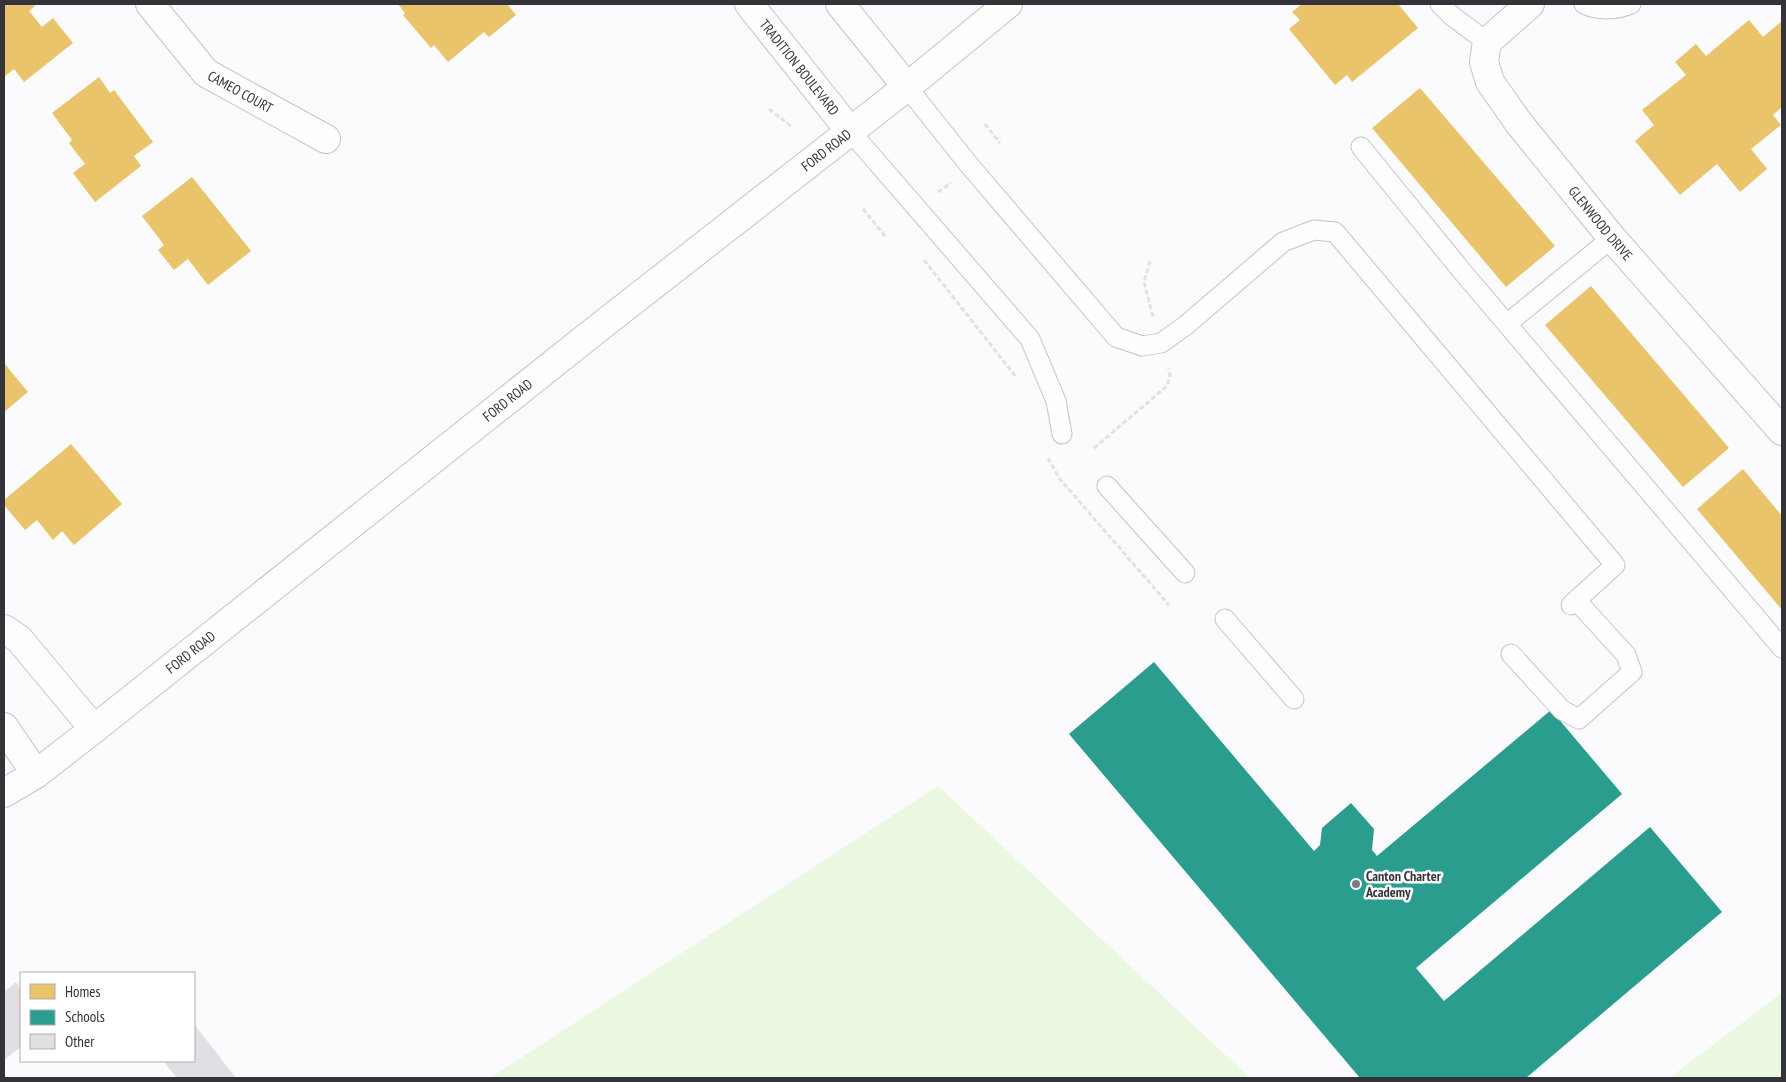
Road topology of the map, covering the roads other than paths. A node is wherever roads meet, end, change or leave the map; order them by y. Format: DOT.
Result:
graph roads {
  1 [pos="150,4"];
  2 [pos="749,4"];
  3 [pos="840,4"];
  4 [pos="1008,4"];
  5 [pos="1440,4"];
  6 [pos="1530,4"];
  7 [pos="1584,4"];
  8 [pos="1632,4"];
  9 [pos="1488,42"];
  10 [pos="906,87"];
  11 [pos="850,131"];
  12 [pos="326,138"];
  13 [pos="1361,147"];
  14 [pos="1612,238"];
  15 [pos="1508,323"];
  16 [pos="1782,431"];
  17 [pos="1062,434"];
  18 [pos="1107,486"];
  19 [pos="1185,573"];
  20 [pos="1226,618"];
  21 [pos="4,629"];
  22 [pos="1782,648"];
  23 [pos="1511,654"];
  24 [pos="1294,699"];
  25 [pos="4,727"];
  26 [pos="94,729"];
  27 [pos="36,774"];
  28 [pos="4,793"];
  1 -- 12 [label="main road, CAMEO COURT"];
  2 -- 11 [label="main road, TRADITION BOULEVARD"];
  3 -- 10 [label="main road"];
  4 -- 10 [label="main road, FORD ROAD"];
  5 -- 9 [label="lane"];
  6 -- 9 [label="main road"];
  7 -- 8 [label="lane"];
  9 -- 14 [label="main road, GLENWOOD DRIVE"];
  10 -- 11 [label="main road, FORD ROAD"];
  10 -- 23 [label="lane"];
  11 -- 17 [label="lane"];
  11 -- 26 [label="main road, FORD ROAD"];
  13 -- 15 [label="lane"];
  14 -- 15 [label="lane"];
  14 -- 16 [label="main road, GLENWOOD DRIVE"];
  15 -- 22 [label="lane"];
  18 -- 19 [label="lane"];
  20 -- 24 [label="lane"];
  21 -- 26 [label="main road"];
  25 -- 27 [label="main road"];
  26 -- 27 [label="main road, FORD ROAD"];
  27 -- 28 [label="main road, FORD ROAD"];
}
